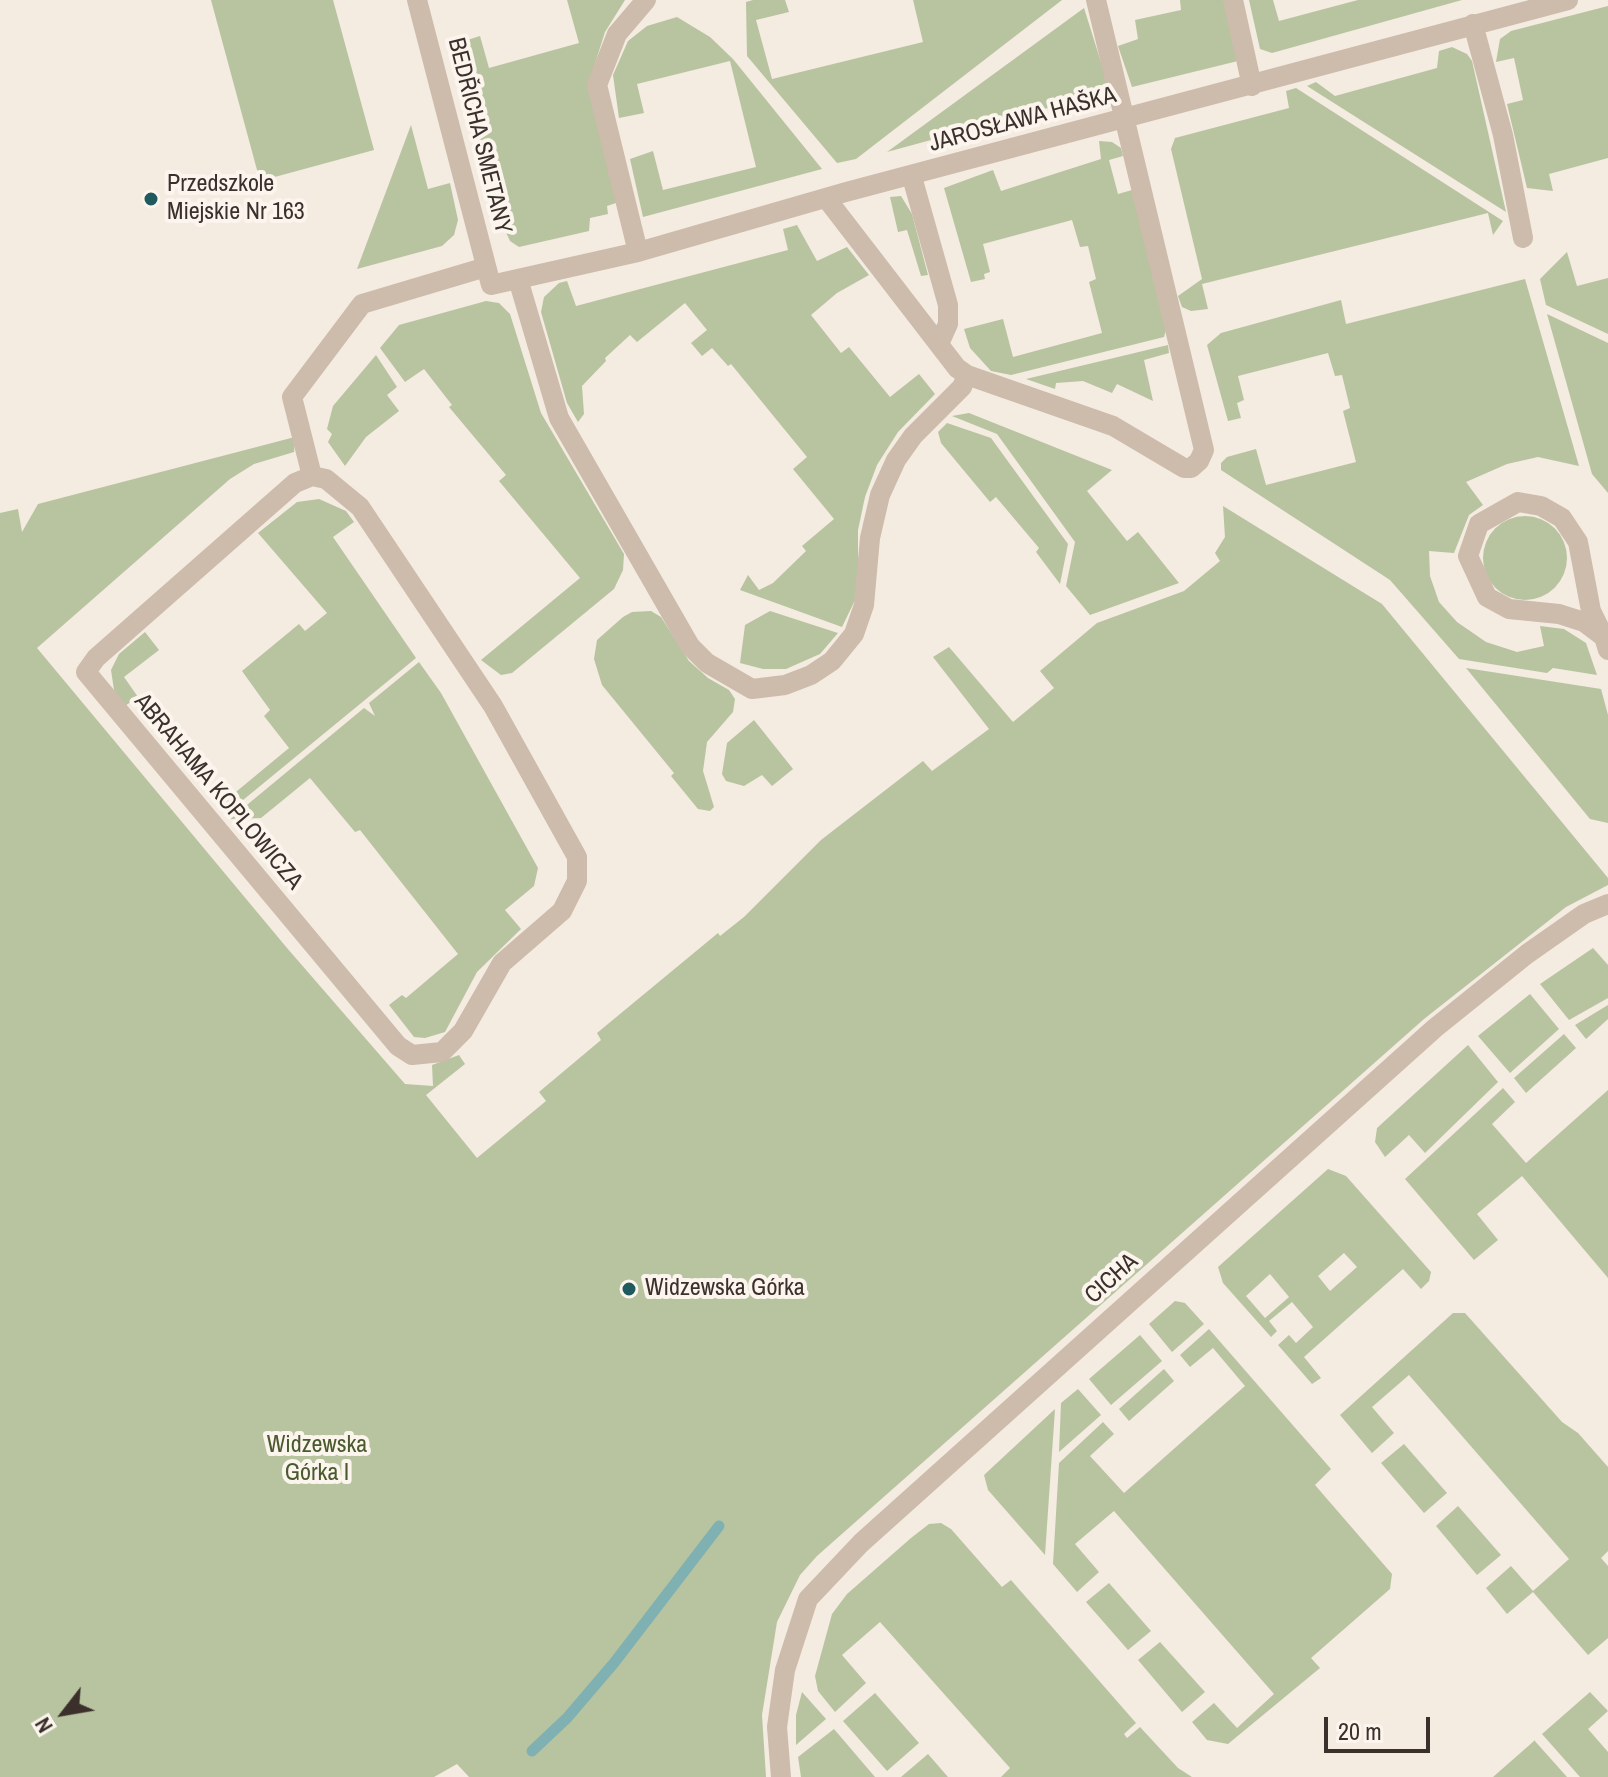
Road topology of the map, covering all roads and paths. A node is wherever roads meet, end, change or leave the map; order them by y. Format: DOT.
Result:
graph roads {
  1 [pos="417,0"];
  2 [pos="646,0"];
  3 [pos="1096,0"];
  4 [pos="1233,0"];
  5 [pos="1568,0"];
  6 [pos="1473,24"];
  7 [pos="1252,86"];
  8 [pos="1124,120"];
  9 [pos="912,177"];
  10 [pos="826,198"];
  11 [pos="1523,238"];
  12 [pos="638,252"];
  13 [pos="489,276"];
  14 [pos="518,279"];
  15 [pos="939,344"];
  16 [pos="967,375"];
  17 [pos="312,476"];
  18 [pos="1606,644"];
  19 [pos="1608,904"];
  20 [pos="781,1777"];
  1 -- 13 [label="street, BEDŘICHA SMETANY"];
  2 -- 12 [label="street"];
  3 -- 8 [label="street"];
  4 -- 7 [label="street"];
  5 -- 6 [label="street, JAROSŁAWA HAŠKA"];
  6 -- 7 [label="street, JAROSŁAWA HAŠKA"];
  6 -- 11 [label="street"];
  7 -- 8 [label="street, JAROSŁAWA HAŠKA"];
  8 -- 9 [label="street, JAROSŁAWA HAŠKA"];
  8 -- 16 [label="street"];
  9 -- 10 [label="street, JAROSŁAWA HAŠKA"];
  9 -- 15 [label="street"];
  10 -- 12 [label="street, JAROSŁAWA HAŠKA"];
  10 -- 15 [label="street"];
  12 -- 14 [label="street, JAROSŁAWA HAŠKA"];
  13 -- 14 [label="street, JAROSŁAWA HAŠKA"];
  13 -- 17 [label="street, JAROSŁAWA HAŠKA"];
  14 -- 16 [label="street"];
  15 -- 16 [label="street"];
  17 -- 17 [label="street, ABRAHAMA KOPLOWICZA"];
  18 -- 18 [label="street"];
  19 -- 20 [label="street, CICHA"];
}
